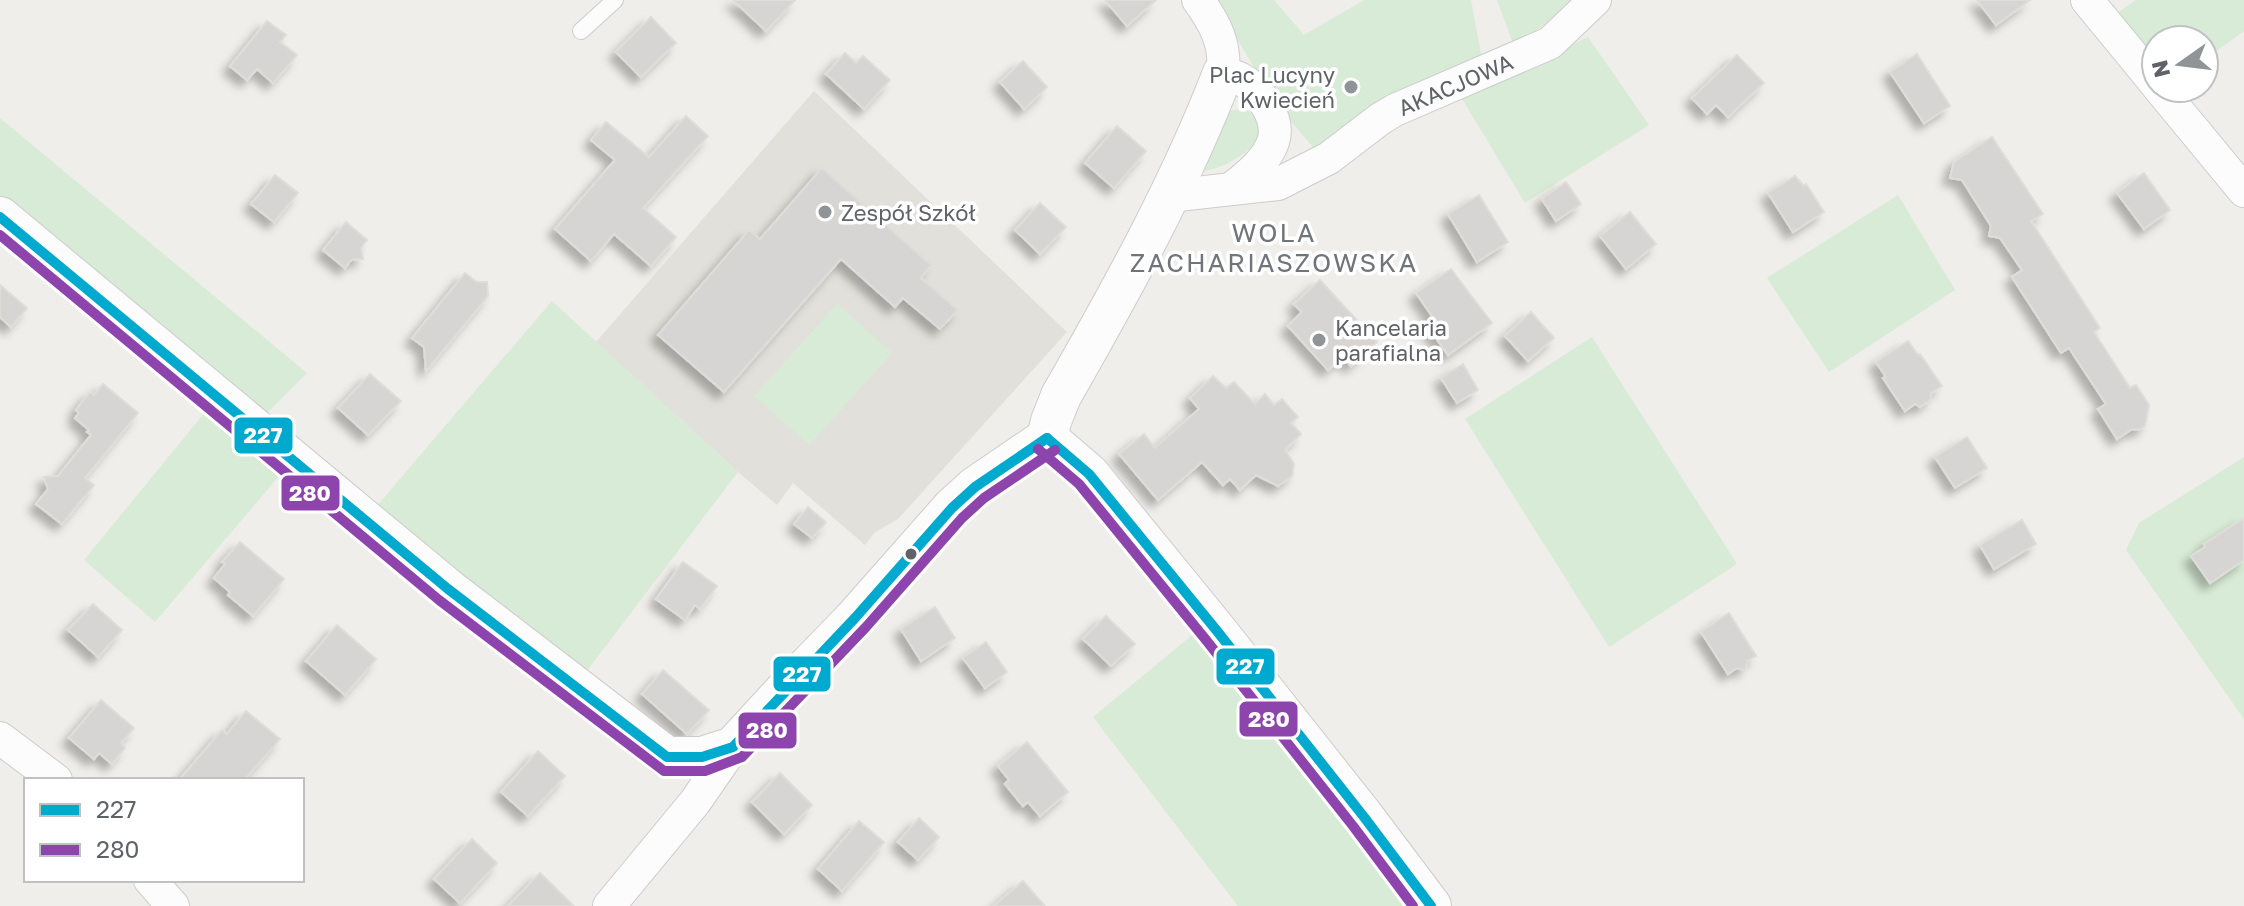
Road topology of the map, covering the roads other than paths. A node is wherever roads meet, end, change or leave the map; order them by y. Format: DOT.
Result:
graph roads {
  1 [pos="615,0"];
  2 [pos="1198,0"];
  3 [pos="1595,0"];
  4 [pos="2087,0"];
  5 [pos="581,31"];
  6 [pos="2140,64"];
  7 [pos="1223,73"];
  8 [pos="2173,104"];
  9 [pos="1270,111"];
  10 [pos="1314,165"];
  11 [pos="1231,189"];
  12 [pos="2244,191"];
  13 [pos="1169,196"];
  14 [pos="0,217"];
  15 [pos="1047,438"];
  16 [pos="0,738"];
  17 [pos="733,747"];
  18 [pos="53,778"];
  19 [pos="152,882"];
  20 [pos="173,906"];
  21 [pos="609,906"];
  22 [pos="1431,906"];
  1 -- 5 [label="lane"];
  2 -- 7 [label="street"];
  3 -- 10 [label="street, AKACJOWA"];
  4 -- 6 [label="street"];
  7 -- 9 [label="street"];
  7 -- 13 [label="street"];
  8 -- 12 [label="street"];
  9 -- 10 [label="street"];
  9 -- 11 [label="street"];
  10 -- 11 [label="street, AKACJOWA"];
  11 -- 13 [label="street, AKACJOWA"];
  13 -- 15 [label="street"];
  14 -- 17 [label="street"];
  15 -- 17 [label="street"];
  15 -- 22 [label="street"];
  16 -- 18 [label="street"];
  17 -- 21 [label="street"];
  19 -- 20 [label="street"];
}
